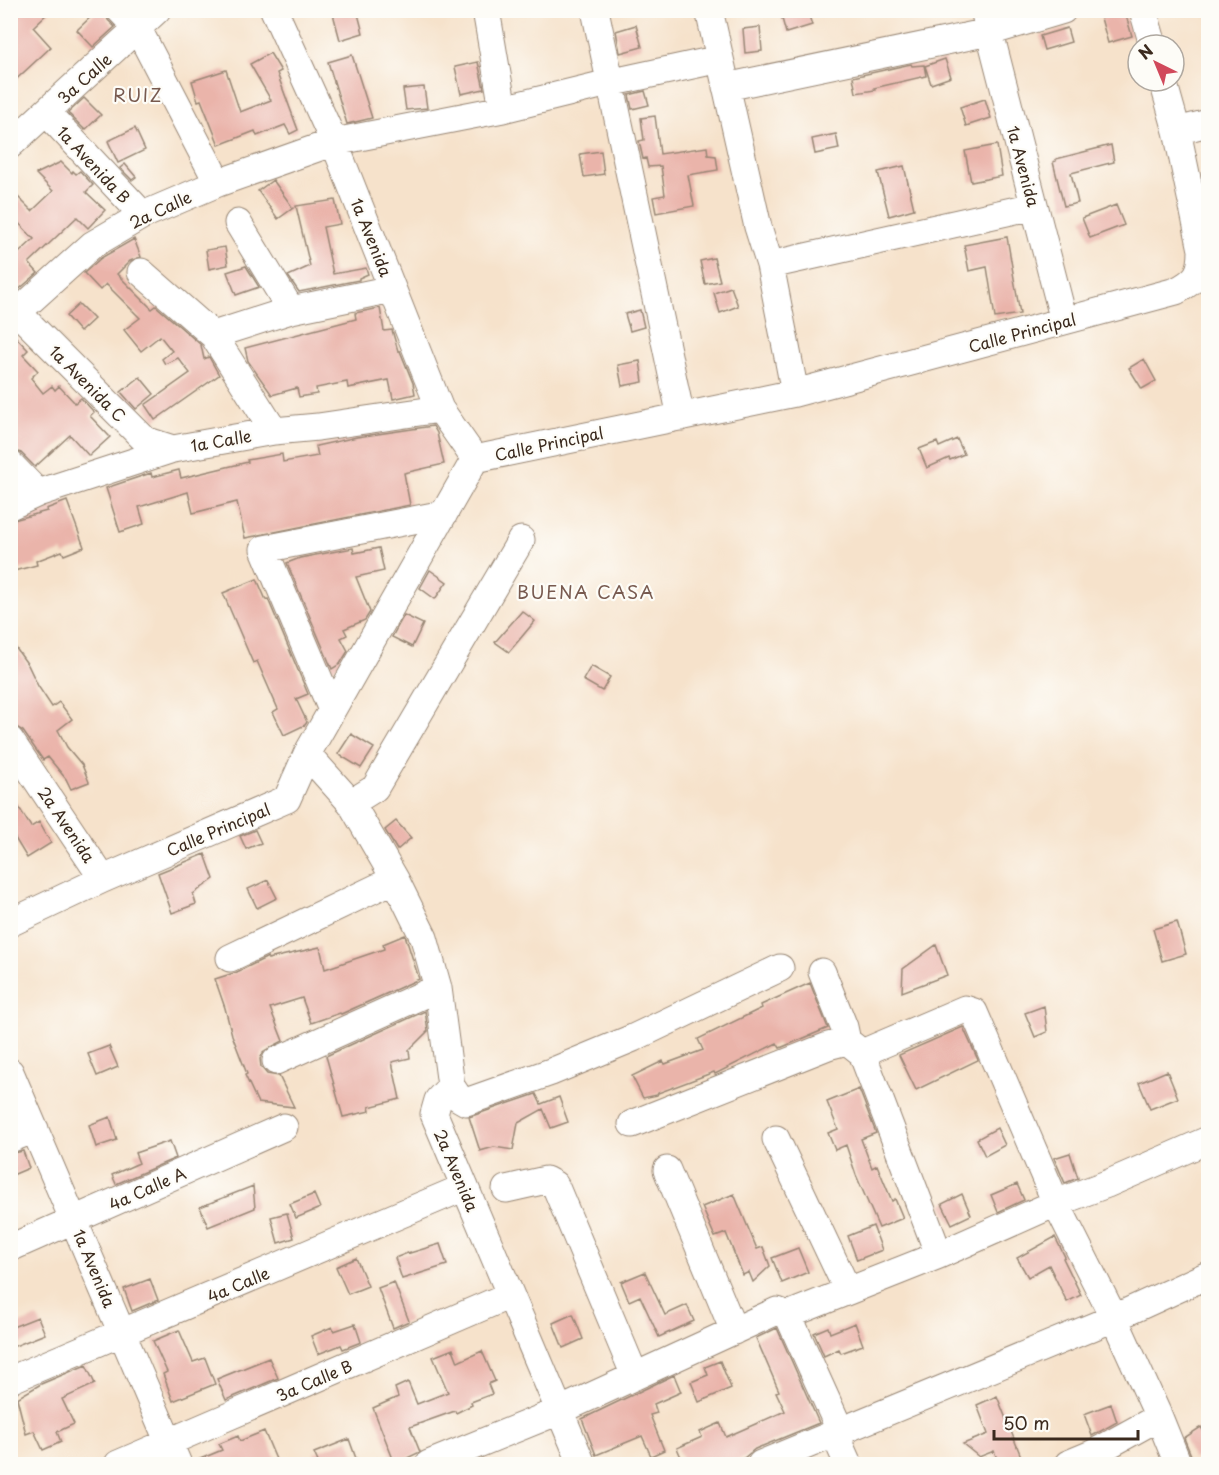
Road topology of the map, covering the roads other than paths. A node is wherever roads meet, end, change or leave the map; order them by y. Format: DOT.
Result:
graph roads {
  1 [pos="158,10"];
  2 [pos="274,10"];
  3 [pos="486,10"];
  4 [pos="595,10"];
  5 [pos="709,10"];
  6 [pos="1063,10"];
  7 [pos="1143,10"];
  8 [pos="129,20"];
  9 [pos="986,21"];
  10 [pos="1150,33"];
  11 [pos="720,59"];
  12 [pos="609,83"];
  13 [pos="726,87"];
  14 [pos="1167,93"];
  15 [pos="503,109"];
  16 [pos="46,112"];
  17 [pos="1209,123"];
  18 [pos="1178,131"];
  19 [pos="334,142"];
  20 [pos="10,145"];
  21 [pos="218,183"];
  22 [pos="1034,206"];
  23 [pos="143,215"];
  24 [pos="238,223"];
  25 [pos="770,265"];
  26 [pos="141,272"];
  27 [pos="392,289"];
  28 [pos="291,310"];
  29 [pos="13,312"];
  30 [pos="1064,321"];
  31 [pos="213,335"];
  32 [pos="795,393"];
  33 [pos="440,409"];
  34 [pos="681,417"];
  35 [pos="274,431"];
  36 [pos="173,448"];
  37 [pos="141,449"];
  38 [pos="475,459"];
  39 [pos="10,464"];
  40 [pos="38,493"];
  41 [pos="10,506"];
  42 [pos="444,514"];
  43 [pos="520,540"];
  44 [pos="332,710"];
  45 [pos="10,740"];
  46 [pos="307,754"];
  47 [pos="351,803"];
  48 [pos="103,879"];
  49 [pos="395,879"];
  50 [pos="10,923"];
  51 [pos="230,958"];
  52 [pos="780,968"];
  53 [pos="822,972"];
  54 [pos="438,988"];
  55 [pos="854,1047"];
  56 [pos="276,1061"];
  57 [pos="10,1072"];
  58 [pos="451,1086"];
  59 [pos="632,1124"];
  60 [pos="284,1127"];
  61 [pos="23,1134"];
  62 [pos="776,1139"];
  63 [pos="1209,1140"];
  64 [pos="667,1170"];
  65 [pos="465,1187"];
  66 [pos="506,1189"];
  67 [pos="1056,1203"];
  68 [pos="74,1220"];
  69 [pos="10,1248"];
  70 [pos="939,1255"];
  71 [pos="1209,1275"];
  72 [pos="848,1291"];
  73 [pos="510,1295"];
  74 [pos="788,1315"];
  75 [pos="1114,1318"];
  76 [pos="734,1331"];
  77 [pos="123,1334"];
  78 [pos="635,1376"];
  79 [pos="10,1380"];
  80 [pos="559,1411"];
  81 [pos="1159,1417"];
  82 [pos="840,1430"];
  83 [pos="174,1454"];
  84 [pos="118,1464"];
  85 [pos="429,1464"];
  86 [pos="582,1464"];
  87 [pos="761,1464"];
  88 [pos="848,1464"];
  89 [pos="1068,1464"];
  90 [pos="1178,1464"];
  1 -- 8 [label="street, 3a Calle"];
  2 -- 19 [label="street, 1a Avenida"];
  3 -- 15 [label="street"];
  4 -- 12 [label="street"];
  5 -- 11 [label="street"];
  6 -- 9 [label="street"];
  7 -- 10 [label="street"];
  8 -- 16 [label="street, 3a Calle"];
  8 -- 21 [label="street"];
  9 -- 13 [label="street"];
  9 -- 22 [label="street, 1a Avenida"];
  11 -- 12 [label="street, 2a Calle"];
  11 -- 13 [label="street"];
  12 -- 15 [label="street, 2a Calle"];
  12 -- 34 [label="street"];
  13 -- 25 [label="street"];
  14 -- 18 [label="street"];
  15 -- 19 [label="street, 2a Calle"];
  16 -- 20 [label="street, 3a Calle"];
  16 -- 23 [label="street, 1a Avenida B"];
  17 -- 18 [label="street"];
  18 -- 30 [label="street, Calle Principal"];
  19 -- 21 [label="street, 2a Calle"];
  19 -- 27 [label="street, 1a Avenida"];
  21 -- 23 [label="street, 2a Calle"];
  22 -- 25 [label="street"];
  22 -- 30 [label="street, 1a Avenida"];
  23 -- 29 [label="street, 2a Calle"];
  24 -- 28 [label="street"];
  25 -- 32 [label="street"];
  26 -- 31 [label="street"];
  27 -- 28 [label="street"];
  27 -- 33 [label="street, 1a Avenida"];
  28 -- 31 [label="street"];
  29 -- 37 [label="street, 1a Avenida C"];
  30 -- 32 [label="street, Calle Principal"];
  31 -- 35 [label="street"];
  32 -- 34 [label="street, Calle Principal"];
  33 -- 35 [label="street, 1a Calle"];
  33 -- 38 [label="street, 1a Avenida"];
  34 -- 38 [label="street, Calle Principal"];
  35 -- 36 [label="street, 1a Calle"];
  36 -- 37 [label="street, 1a Avenida C"];
  37 -- 40 [label="street"];
  38 -- 42 [label="street, Calle Principal"];
  39 -- 40 [label="street"];
  40 -- 41 [label="street"];
  42 -- 44 [label="street, Calle Principal"];
  42 -- 44 [label="street"];
  43 -- 47 [label="street"];
  44 -- 46 [label="street, Calle Principal"];
  45 -- 48 [label="street, 2a Avenida"];
  46 -- 47 [label="street"];
  46 -- 48 [label="street, Calle Principal"];
  47 -- 49 [label="street"];
  48 -- 50 [label="street, Calle Principal"];
  49 -- 51 [label="street"];
  49 -- 54 [label="street"];
  52 -- 58 [label="street"];
  53 -- 55 [label="street"];
  54 -- 56 [label="street"];
  54 -- 58 [label="street"];
  55 -- 59 [label="street"];
  55 -- 67 [label="street"];
  55 -- 70 [label="street"];
  57 -- 61 [label="street, 1a Avenida"];
  58 -- 65 [label="street, 2a Avenida"];
  60 -- 68 [label="street, 4a Calle A"];
  61 -- 68 [label="street, 1a Avenida"];
  62 -- 72 [label="street"];
  63 -- 67 [label="street"];
  64 -- 76 [label="street"];
  65 -- 73 [label="street, 2a Avenida"];
  65 -- 77 [label="street, 4a Calle"];
  66 -- 78 [label="street"];
  67 -- 70 [label="street"];
  67 -- 75 [label="street"];
  68 -- 69 [label="street, 4a Calle A"];
  68 -- 77 [label="street, 1a Avenida"];
  70 -- 72 [label="street"];
  71 -- 75 [label="street"];
  72 -- 74 [label="street"];
  73 -- 80 [label="street, 2a Avenida"];
  73 -- 83 [label="street, 3a Calle B"];
  74 -- 76 [label="street"];
  74 -- 82 [label="street"];
  75 -- 81 [label="street"];
  75 -- 82 [label="street"];
  76 -- 78 [label="street"];
  77 -- 79 [label="street, 4a Calle"];
  77 -- 83 [label="street, 1a Avenida"];
  78 -- 80 [label="street"];
  80 -- 85 [label="street"];
  80 -- 86 [label="street, 2a Avenida"];
  81 -- 89 [label="street"];
  81 -- 90 [label="street"];
  82 -- 87 [label="street"];
  82 -- 88 [label="street"];
  83 -- 84 [label="street, 3a Calle B"];
}
